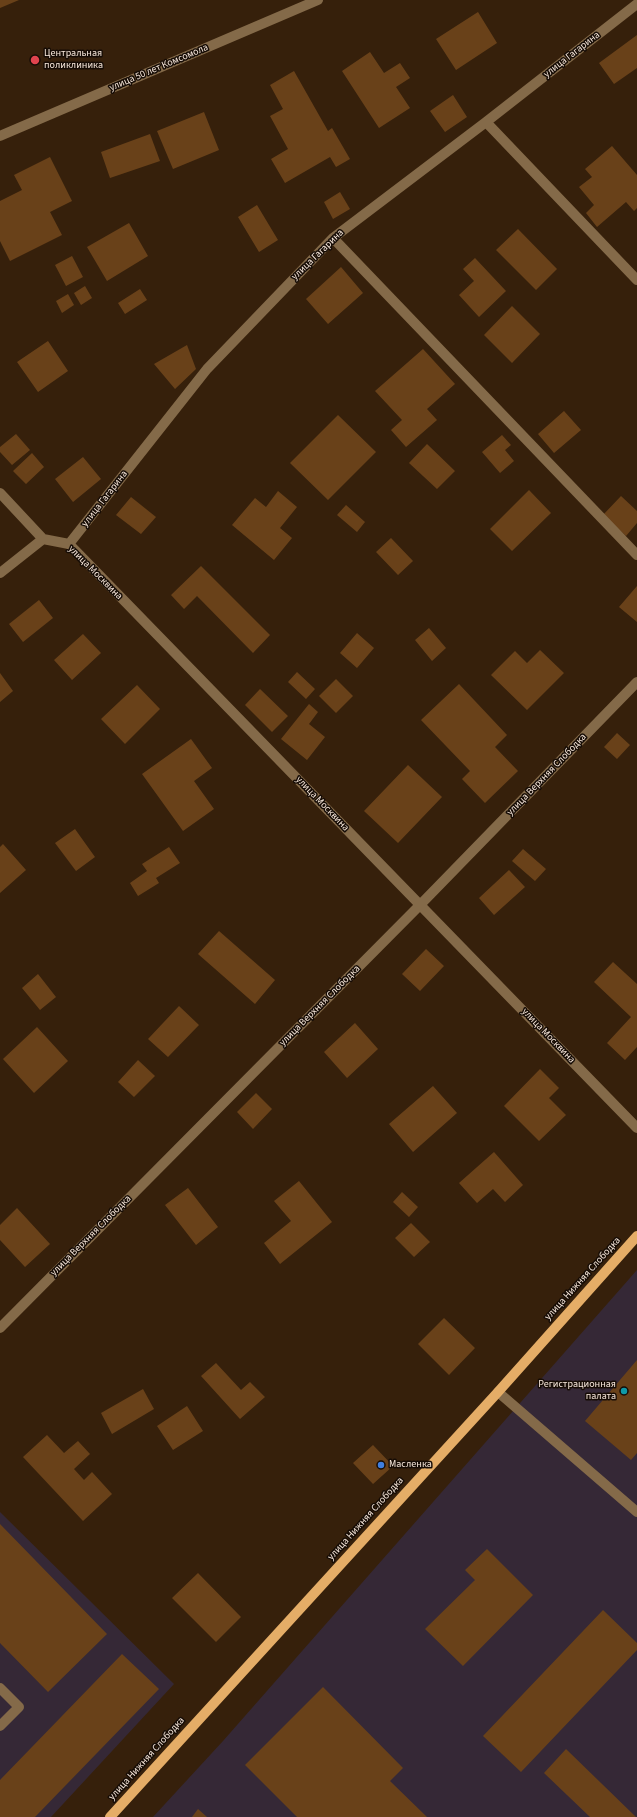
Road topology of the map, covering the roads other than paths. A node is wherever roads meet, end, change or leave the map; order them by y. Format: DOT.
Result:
graph roads {
  1 [pos="318,0"];
  2 [pos="635,10"];
  3 [pos="486,122"];
  4 [pos="0,136"];
  5 [pos="333,238"];
  6 [pos="637,280"];
  7 [pos="0,493"];
  8 [pos="43,539"];
  9 [pos="69,544"];
  10 [pos="637,555"];
  11 [pos="0,573"];
  12 [pos="637,682"];
  13 [pos="420,905"];
  14 [pos="637,1128"];
  15 [pos="637,1236"];
  16 [pos="0,1328"];
  17 [pos="498,1392"];
  18 [pos="637,1512"];
  19 [pos="0,1688"];
  20 [pos="0,1726"];
  21 [pos="110,1817"];
  1 -- 4 [label="street, улица 50 лет Комсомола"];
  2 -- 3 [label="street, улица Гагарина"];
  3 -- 5 [label="street, улица Гагарина"];
  3 -- 6 [label="street"];
  5 -- 9 [label="street, улица Гагарина"];
  5 -- 10 [label="street"];
  7 -- 8 [label="street"];
  8 -- 9 [label="street, улица Москвина"];
  8 -- 11 [label="street"];
  9 -- 13 [label="street, улица Москвина"];
  12 -- 13 [label="street, улица Верхняя Слободка"];
  13 -- 14 [label="street, улица Москвина"];
  13 -- 16 [label="street, улица Верхняя Слободка"];
  15 -- 17 [label="main road, улица Нижняя Слободка"];
  17 -- 18 [label="street"];
  17 -- 21 [label="main road, улица Нижняя Слободка"];
  19 -- 20 [label="street"];
}
